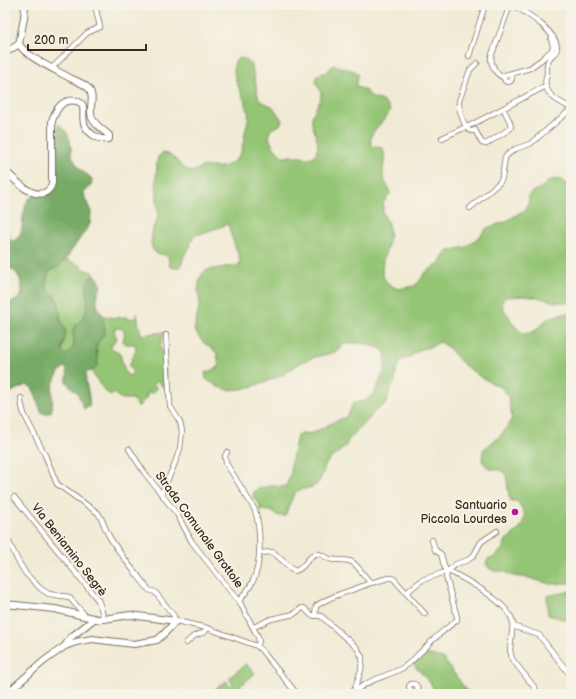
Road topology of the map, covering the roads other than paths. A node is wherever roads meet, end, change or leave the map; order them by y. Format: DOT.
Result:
graph roads {
  1 [pos="25,5"];
  2 [pos="95,5"];
  3 [pos="485,5"];
  4 [pos="510,5"];
  5 [pos="514,5"];
  6 [pos="553,37"];
  7 [pos="18,44"];
  8 [pos="5,53"];
  9 [pos="469,56"];
  10 [pos="477,63"];
  11 [pos="52,68"];
  12 [pos="509,74"];
  13 [pos="503,77"];
  14 [pos="546,86"];
  15 [pos="571,108"];
  16 [pos="505,112"];
  17 [pos="469,126"];
  18 [pos="442,138"];
  19 [pos="5,171"];
  20 [pos="470,208"];
  21 [pos="166,335"];
  22 [pos="20,398"];
  23 [pos="130,449"];
  24 [pos="227,452"];
  25 [pos="161,494"];
  26 [pos="14,497"];
  27 [pos="497,531"];
  28 [pos="5,534"];
  29 [pos="432,540"];
  30 [pos="259,553"];
  31 [pos="448,571"];
  32 [pos="370,583"];
  33 [pos="406,593"];
  34 [pos="240,601"];
  35 [pos="5,604"];
  36 [pos="425,614"];
  37 [pos="315,616"];
  38 [pos="85,617"];
  39 [pos="94,619"];
  40 [pos="104,619"];
  41 [pos="176,621"];
  42 [pos="513,626"];
  43 [pos="207,628"];
  44 [pos="254,628"];
  45 [pos="186,644"];
  46 [pos="64,646"];
  47 [pos="257,646"];
  48 [pos="571,676"];
  49 [pos="6,692"];
  50 [pos="297,694"];
  51 [pos="353,694"];
  52 [pos="537,694"];
  1 -- 7 [label="street"];
  2 -- 11 [label="street"];
  3 -- 9 [label="street"];
  4 -- 13 [label="street"];
  5 -- 6 [label="street"];
  6 -- 12 [label="street"];
  6 -- 14 [label="street"];
  7 -- 8 [label="street"];
  7 -- 11 [label="street"];
  10 -- 17 [label="street"];
  11 -- 19 [label="street"];
  12 -- 13 [label="street"];
  12 -- 13 [label="street"];
  14 -- 15 [label="street"];
  14 -- 17 [label="street"];
  15 -- 20 [label="street"];
  16 -- 17 [label="street"];
  17 -- 18 [label="street"];
  21 -- 25 [label="street"];
  22 -- 41 [label="street"];
  23 -- 25 [label="street, Strada Comunale Grottole"];
  24 -- 30 [label="street"];
  25 -- 34 [label="street, Strada Comunale Grottole"];
  26 -- 40 [label="street, Via Beniamino Segrè"];
  27 -- 31 [label="street"];
  28 -- 38 [label="street"];
  29 -- 31 [label="street"];
  30 -- 32 [label="street"];
  30 -- 34 [label="street"];
  31 -- 33 [label="street"];
  31 -- 42 [label="street"];
  31 -- 51 [label="street"];
  32 -- 33 [label="street"];
  32 -- 37 [label="street"];
  33 -- 36 [label="street"];
  34 -- 44 [label="street, Strada Comunale Grottole"];
  35 -- 38 [label="street"];
  37 -- 44 [label="street"];
  37 -- 51 [label="street"];
  38 -- 39 [label="street"];
  39 -- 40 [label="street"];
  39 -- 46 [label="street"];
  40 -- 41 [label="street"];
  41 -- 43 [label="street"];
  41 -- 46 [label="street"];
  42 -- 48 [label="street"];
  42 -- 52 [label="street"];
  43 -- 45 [label="street"];
  43 -- 47 [label="street"];
  44 -- 47 [label="street, Strada Comunale Grottole"];
  46 -- 49 [label="street"];
  47 -- 50 [label="street"];
}
